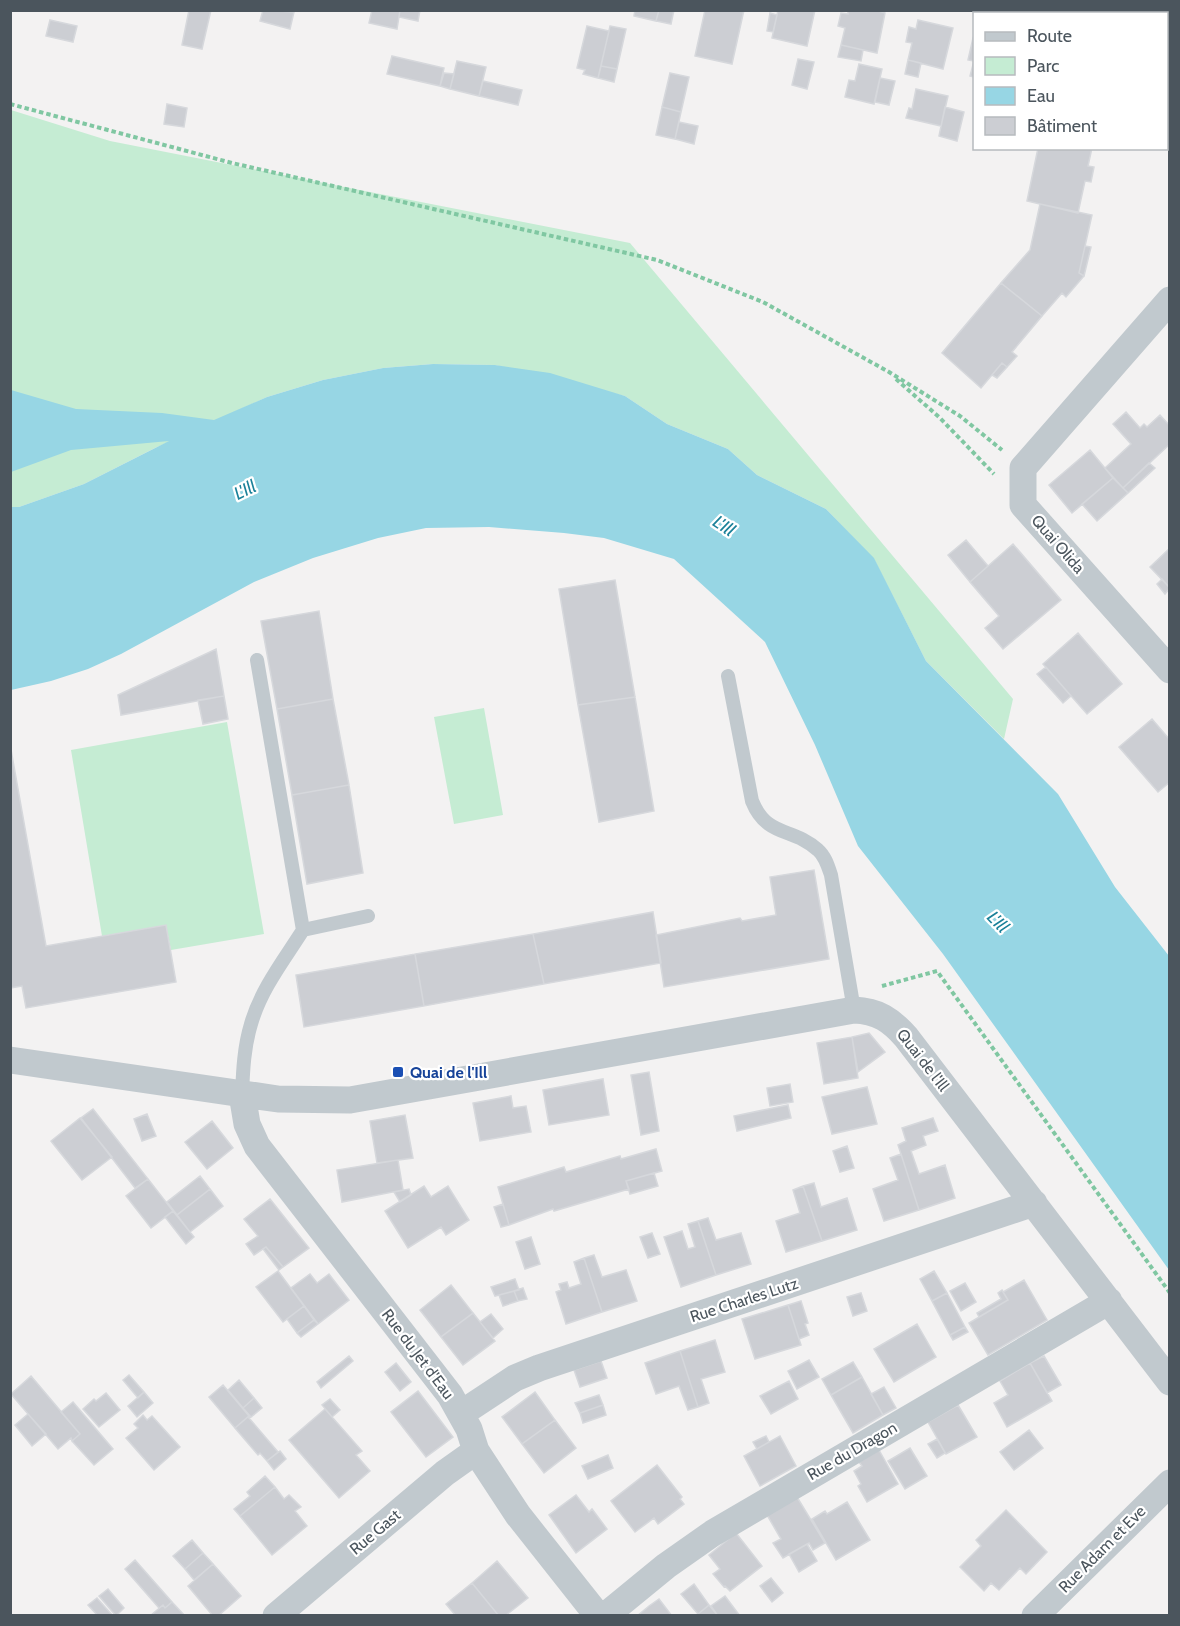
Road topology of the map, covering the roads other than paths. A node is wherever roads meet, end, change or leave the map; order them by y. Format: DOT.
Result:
graph roads {
  1 [pos="1170,300"];
  2 [pos="257,660"];
  3 [pos="1170,670"];
  4 [pos="728,676"];
  5 [pos="368,916"];
  6 [pos="303,930"];
  7 [pos="864,1011"];
  8 [pos="10,1060"];
  9 [pos="242,1094"];
  10 [pos="1034,1203"];
  11 [pos="1109,1301"];
  12 [pos="1170,1382"];
  13 [pos="462,1413"];
  14 [pos="476,1450"];
  15 [pos="1170,1483"];
  16 [pos="276,1616"];
  17 [pos="598,1616"];
  18 [pos="605,1616"];
  19 [pos="1035,1616"];
  1 -- 3 [label="street, Quai Olida"];
  2 -- 6 [label="lane"];
  4 -- 7 [label="lane"];
  5 -- 6 [label="lane"];
  6 -- 9 [label="lane"];
  7 -- 9 [label="street"];
  7 -- 10 [label="street, Quai de l'Ill"];
  8 -- 9 [label="street"];
  9 -- 13 [label="street, Rue du Jet d'Eau"];
  10 -- 11 [label="street, Quai de l'Ill"];
  10 -- 13 [label="street, Rue Charles Lutz"];
  11 -- 12 [label="street, Quai de l'Ill"];
  11 -- 18 [label="street, Rue du Dragon"];
  13 -- 14 [label="street, Rue du Jet d'Eau"];
  14 -- 16 [label="street, Rue Gast"];
  14 -- 17 [label="street, Rue du Jet d'Eau"];
  15 -- 19 [label="street, Rue Adam et Eve"];
}
